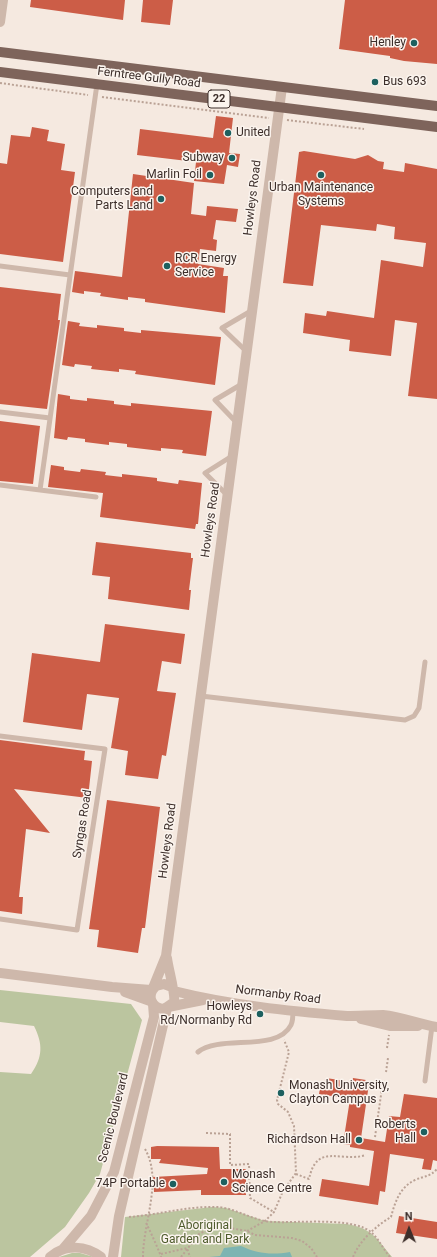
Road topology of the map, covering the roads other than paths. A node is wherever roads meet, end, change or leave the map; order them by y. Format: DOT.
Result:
graph roads {
  1 [pos="3,0"];
  2 [pos="0,17"];
  3 [pos="0,52"];
  4 [pos="0,72"];
  5 [pos="97,84"];
  6 [pos="282,87"];
  7 [pos="437,106"];
  8 [pos="278,107"];
  9 [pos="437,127"];
  10 [pos="0,266"];
  11 [pos="70,275"];
  12 [pos="252,311"];
  13 [pos="246,350"];
  14 [pos="242,384"];
  15 [pos="0,412"];
  16 [pos="50,418"];
  17 [pos="237,423"];
  18 [pos="232,456"];
  19 [pos="0,485"];
  20 [pos="40,490"];
  21 [pos="227,495"];
  22 [pos="96,498"];
  23 [pos="425,662"];
  24 [pos="201,696"];
  25 [pos="0,736"];
  26 [pos="0,919"];
  27 [pos="166,956"];
  28 [pos="0,973"];
  29 [pos="112,987"];
  30 [pos="152,989"];
  31 [pos="173,989"];
  32 [pos="205,999"];
  33 [pos="152,1002"];
  34 [pos="168,1008"];
  35 [pos="293,1010"];
  36 [pos="435,1026"];
  37 [pos="198,1052"];
  38 [pos="425,1081"];
  39 [pos="132,1100"];
  40 [pos="144,1103"];
  41 [pos="63,1249"];
  42 [pos="50,1257"];
  43 [pos="101,1257"];
  44 [pos="114,1257"];
  1 -- 2 [label="street"];
  3 -- 6 [label="main road, Ferntree Gully Road / 22"];
  4 -- 5 [label="main road, Ferntree Gully Road / 22"];
  5 -- 8 [label="main road, Ferntree Gully Road / 22"];
  5 -- 11 [label="lane"];
  6 -- 7 [label="main road, Ferntree Gully Road / 22"];
  6 -- 8 [label="street, Howleys Road"];
  8 -- 9 [label="main road, Ferntree Gully Road / 22"];
  8 -- 12 [label="street, Howleys Road"];
  10 -- 11 [label="lane"];
  11 -- 16 [label="lane"];
  12 -- 13 [label="street, Howleys Road"];
  12 -- 13 [label="lane"];
  13 -- 14 [label="street, Howleys Road"];
  14 -- 17 [label="street, Howleys Road"];
  14 -- 17 [label="lane"];
  15 -- 16 [label="lane"];
  16 -- 20 [label="lane"];
  17 -- 18 [label="street, Howleys Road"];
  18 -- 21 [label="street, Howleys Road"];
  18 -- 21 [label="lane"];
  19 -- 20 [label="lane"];
  20 -- 22 [label="lane"];
  21 -- 24 [label="street, Howleys Road"];
  23 -- 24 [label="lane"];
  24 -- 27 [label="street, Howleys Road"];
  25 -- 26 [label="lane, Syngas Road"];
  27 -- 30 [label="street, Howleys Road"];
  27 -- 31 [label="street, Howleys Road"];
  28 -- 29 [label="street"];
  29 -- 30 [label="street"];
  29 -- 33 [label="street"];
  30 -- 31 [label="street"];
  30 -- 33 [label="street"];
  31 -- 32 [label="street, Normanby Road"];
  31 -- 34 [label="street"];
  32 -- 34 [label="street, Normanby Road"];
  32 -- 35 [label="street, Normanby Road"];
  33 -- 34 [label="street"];
  33 -- 39 [label="street, Scenic Boulevard"];
  34 -- 40 [label="street"];
  35 -- 36 [label="street, Normanby Road"];
  35 -- 37 [label="lane"];
  36 -- 38 [label="lane"];
  39 -- 40 [label="street"];
  39 -- 41 [label="street, Scenic Boulevard"];
  40 -- 44 [label="street"];
  41 -- 42 [label="street"];
  41 -- 43 [label="street"];
}
